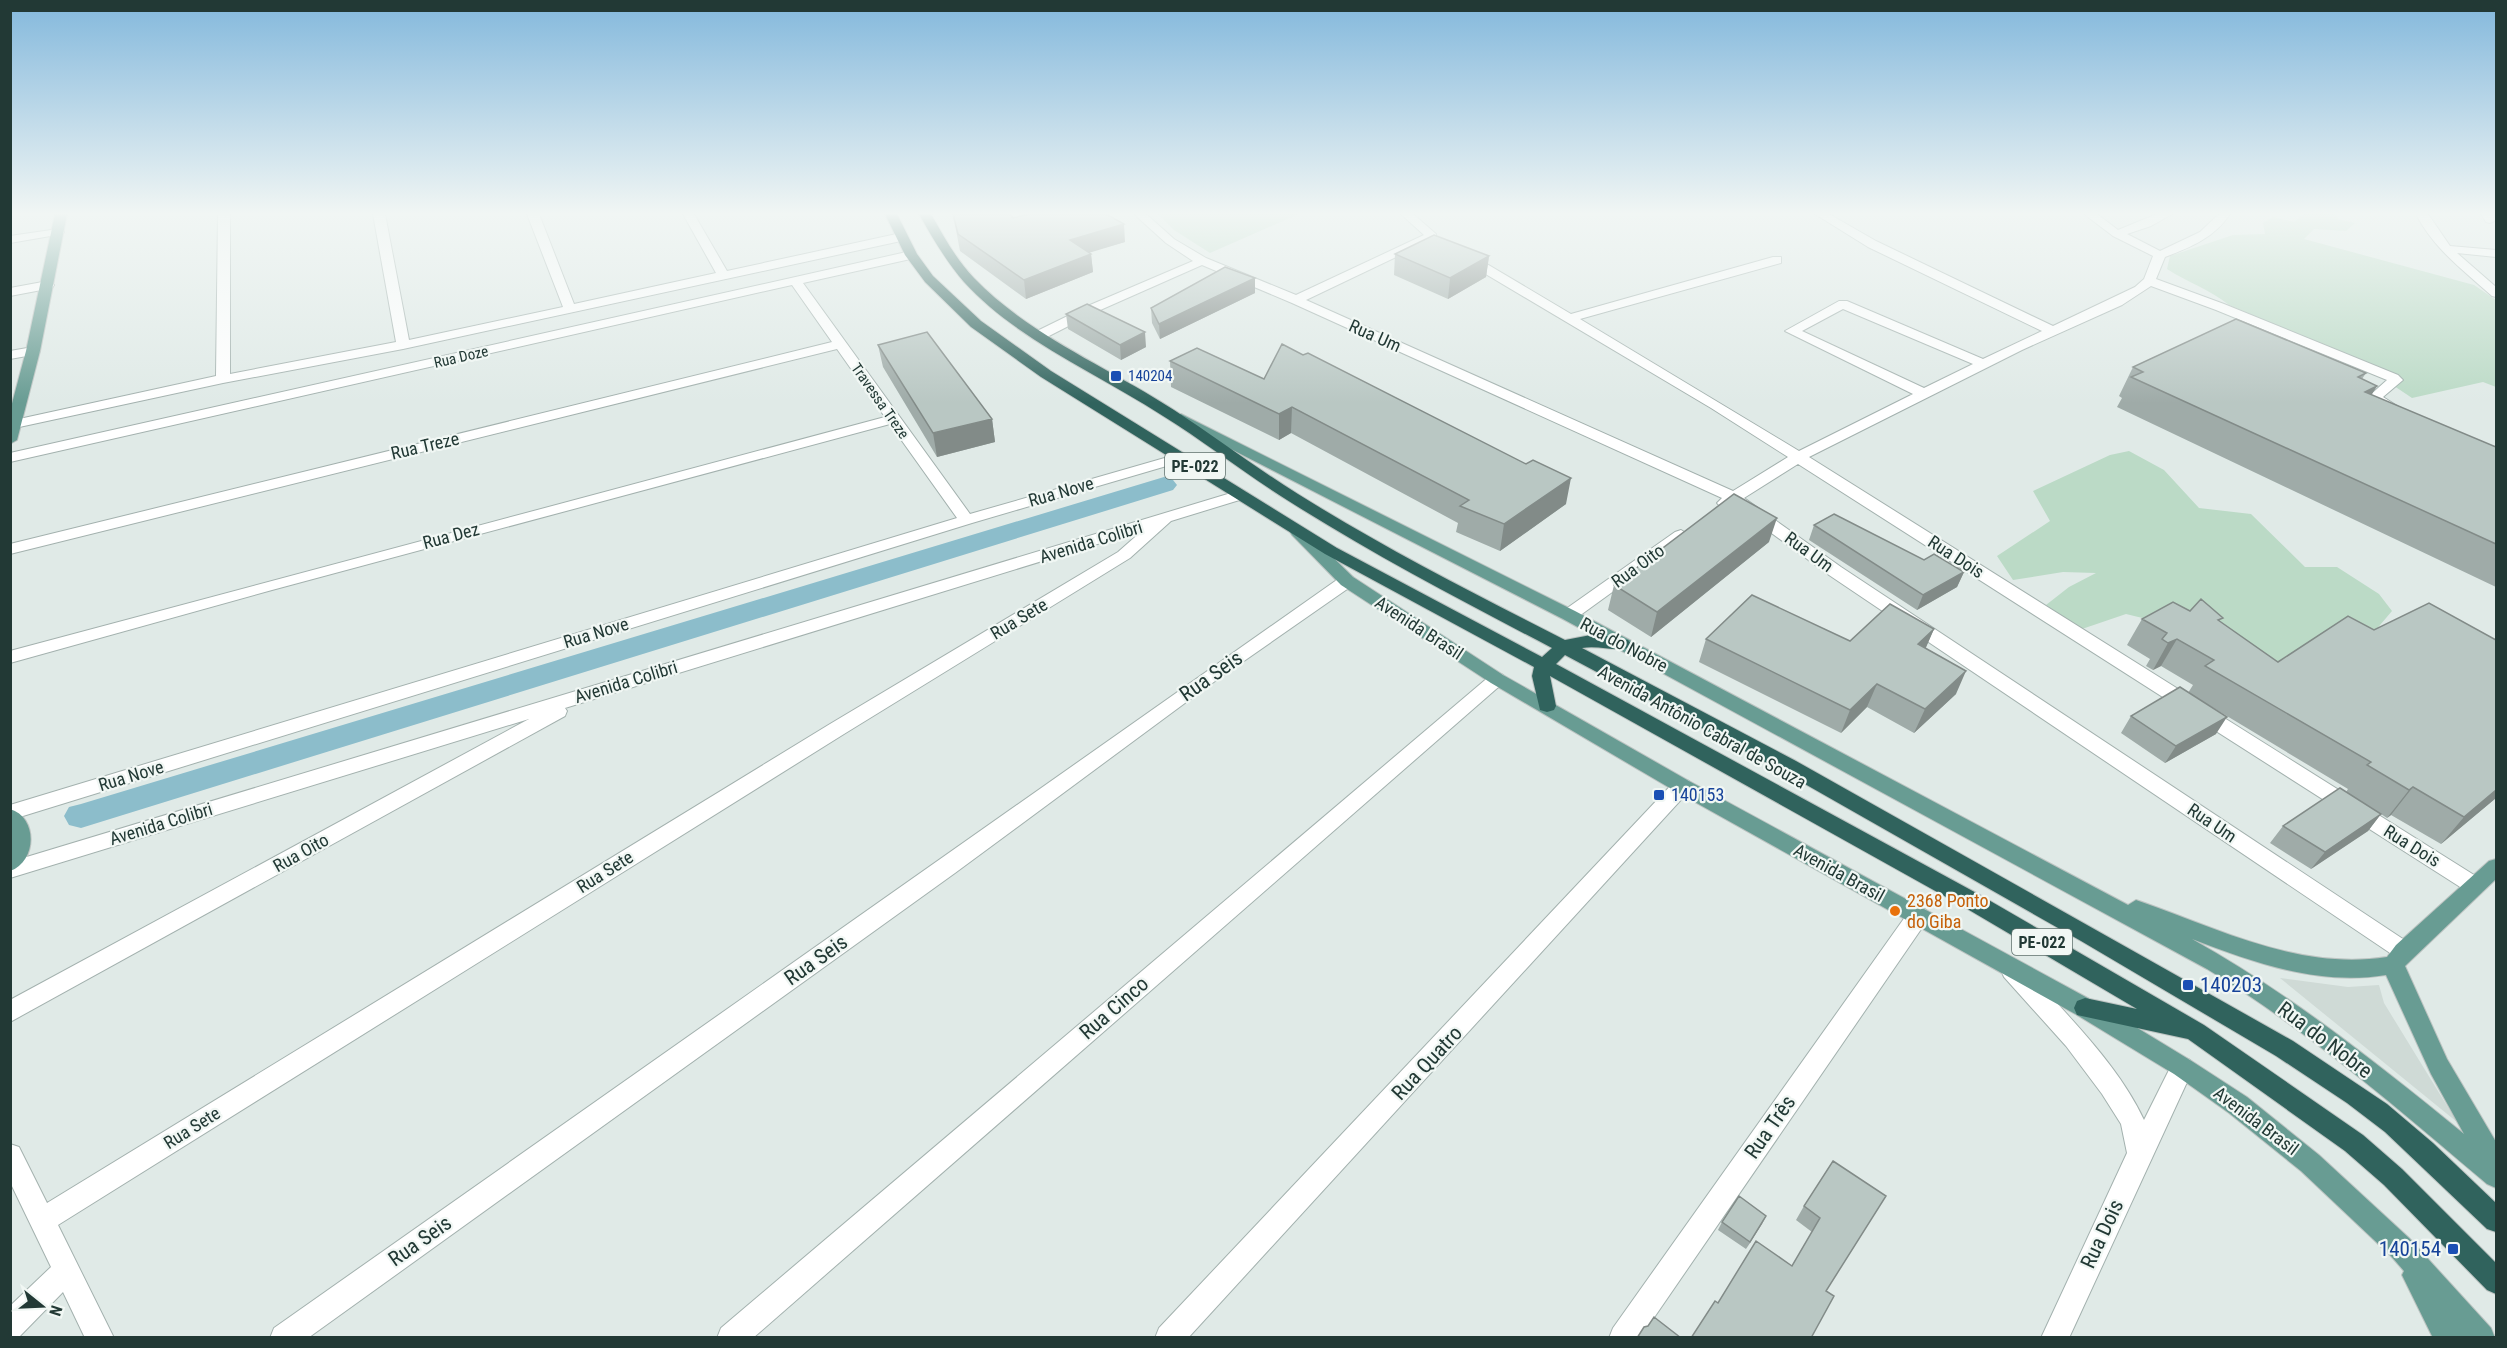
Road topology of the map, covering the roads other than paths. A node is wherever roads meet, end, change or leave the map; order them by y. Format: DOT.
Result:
graph roads {
  1 [pos="50,277"];
  2 [pos="224,277"];
  3 [pos="392,277"];
  4 [pos="558,277"];
  5 [pos="720,277"];
  6 [pos="818,277"];
  7 [pos="927,277"];
  8 [pos="965,277"];
  9 [pos="1165,277"];
  10 [pos="1240,277"];
  11 [pos="1354,277"];
  12 [pos="1501,277"];
  13 [pos="1717,277"];
  14 [pos="1940,277"];
  15 [pos="2151,277"];
  16 [pos="2149,281"];
  17 [pos="796,282"];
  18 [pos="2491,284"];
  19 [pos="48,285"];
  20 [pos="10,292"];
  21 [pos="2496,293"];
  22 [pos="1296,300"];
  23 [pos="570,309"];
  24 [pos="1571,318"];
  25 [pos="2051,330"];
  26 [pos="1040,335"];
  27 [pos="840,344"];
  28 [pos="404,345"];
  29 [pos="33,351"];
  30 [pos="10,355"];
  31 [pos="1984,364"];
  32 [pos="223,379"];
  33 [pos="1924,394"];
  34 [pos="1165,410"];
  35 [pos="2411,415"];
  36 [pos="893,419"];
  37 [pos="12,425"];
  38 [pos="10,440"];
  39 [pos="1182,457"];
  40 [pos="1798,457"];
  41 [pos="10,458"];
  42 [pos="1241,495"];
  43 [pos="1733,497"];
  44 [pos="1714,511"];
  45 [pos="966,519"];
  46 [pos="1164,520"];
  47 [pos="1695,525"];
  48 [pos="1298,532"];
  49 [pos="10,549"];
  50 [pos="1347,581"];
  51 [pos="1569,615"];
  52 [pos="1622,644"];
  53 [pos="1564,646"];
  54 [pos="10,657"];
  55 [pos="1544,665"];
  56 [pos="1497,678"];
  57 [pos="591,693"];
  58 [pos="1547,706"];
  59 [pos="1682,786"];
  60 [pos="10,814"];
  61 [pos="10,863"];
  62 [pos="2496,867"];
  63 [pos="10,870"];
  64 [pos="2475,886"];
  65 [pos="2078,888"];
  66 [pos="1918,916"];
  67 [pos="2399,958"];
  68 [pos="2009,966"];
  69 [pos="2085,1008"];
  70 [pos="10,1012"];
  71 [pos="2196,1032"];
  72 [pos="2182,1067"];
  73 [pos="2140,1153"];
  74 [pos="10,1155"];
  75 [pos="2496,1162"];
  76 [pos="2496,1176"];
  77 [pos="2496,1220"];
  78 [pos="42,1221"];
  79 [pos="2400,1246"];
  80 [pos="67,1270"];
  81 [pos="2496,1281"];
  82 [pos="10,1326"];
  83 [pos="100,1338"];
  84 [pos="284,1338"];
  85 [pos="731,1338"];
  86 [pos="1170,1338"];
  87 [pos="1623,1338"];
  88 [pos="2055,1338"];
  89 [pos="2448,1338"];
  90 [pos="2481,1338"];
  1 -- 19 [label="main road"];
  2 -- 32 [label="street"];
  3 -- 28 [label="street"];
  4 -- 23 [label="street"];
  5 -- 23 [label="street, Rua Doze"];
  6 -- 17 [label="street, Rua Doze"];
  7 -- 39 [label="highway, Avenida Antônio Cabral de Souza / PE-022"];
  8 -- 26 [label="highway, Avenida Antônio Cabral de Souza / PE-022"];
  9 -- 26 [label="street"];
  10 -- 22 [label="street, Rua Um"];
  11 -- 22 [label="street"];
  12 -- 24 [label="street, Rua Dois"];
  13 -- 24 [label="street"];
  14 -- 25 [label="street"];
  15 -- 16 [label="street"];
  16 -- 25 [label="street"];
  16 -- 35 [label="street"];
  17 -- 27 [label="street, Travessa Treze"];
  17 -- 41 [label="street, Rua Doze"];
  18 -- 21 [label="street"];
  19 -- 20 [label="street"];
  19 -- 29 [label="main road"];
  22 -- 43 [label="street, Rua Um"];
  23 -- 28 [label="street, Rua Doze"];
  24 -- 40 [label="street, Rua Dois"];
  25 -- 31 [label="street"];
  26 -- 34 [label="highway, Avenida Antônio Cabral de Souza / PE-022"];
  27 -- 36 [label="street, Travessa Treze"];
  27 -- 49 [label="street, Rua Treze"];
  28 -- 32 [label="street, Rua Doze"];
  29 -- 30 [label="street"];
  29 -- 37 [label="main road"];
  31 -- 33 [label="street"];
  31 -- 33 [label="street"];
  32 -- 37 [label="street, Rua Doze"];
  33 -- 40 [label="street"];
  34 -- 51 [label="main road, Rua do Nobre"];
  34 -- 53 [label="highway, Avenida Antônio Cabral de Souza / PE-022"];
  36 -- 45 [label="street, Travessa Treze"];
  36 -- 54 [label="street, Rua Dez"];
  37 -- 38 [label="main road"];
  39 -- 42 [label="highway, Avenida Antônio Cabral de Souza / PE-022"];
  39 -- 45 [label="street, Rua Nove"];
  40 -- 43 [label="street"];
  40 -- 64 [label="street, Rua Dois"];
  42 -- 46 [label="street, Avenida Colibri"];
  42 -- 48 [label="highway, Avenida Antônio Cabral de Souza / PE-022"];
  43 -- 44 [label="street"];
  43 -- 67 [label="street, Rua Um"];
  45 -- 60 [label="street, Rua Nove"];
  46 -- 57 [label="street, Avenida Colibri"];
  46 -- 78 [label="street, Rua Sete"];
  47 -- 51 [label="street, Rua Oito"];
  48 -- 50 [label="main road, Avenida Brasil / PE-022"];
  48 -- 55 [label="highway, Avenida Antônio Cabral de Souza / PE-022"];
  50 -- 56 [label="main road, Avenida Brasil / PE-022"];
  50 -- 84 [label="street, Rua Seis"];
  51 -- 52 [label="main road, Rua do Nobre"];
  52 -- 53 [label="highway"];
  52 -- 65 [label="main road, Rua do Nobre"];
  53 -- 55 [label="highway"];
  53 -- 77 [label="highway, Avenida Antônio Cabral de Souza / PE-022"];
  55 -- 58 [label="highway"];
  55 -- 71 [label="highway, Avenida Antônio Cabral de Souza / PE-022"];
  56 -- 58 [label="main road, Avenida Brasil / PE-022"];
  56 -- 85 [label="street, Rua Cinco"];
  57 -- 63 [label="street, Avenida Colibri"];
  57 -- 70 [label="street, Rua Oito"];
  58 -- 59 [label="main road, Avenida Brasil / PE-022"];
  59 -- 66 [label="main road, Avenida Brasil / PE-022"];
  59 -- 86 [label="street, Rua Quatro"];
  60 -- 61 [label="main road"];
  62 -- 64 [label="main road"];
  64 -- 67 [label="main road"];
  65 -- 67 [label="main road, Rua do Nobre"];
  65 -- 76 [label="main road, Rua do Nobre"];
  66 -- 68 [label="main road, Avenida Brasil / PE-022"];
  66 -- 87 [label="street, Rua Três"];
  67 -- 75 [label="main road"];
  68 -- 69 [label="main road, Avenida Brasil / PE-022"];
  68 -- 73 [label="street"];
  69 -- 71 [label="highway"];
  69 -- 72 [label="main road, Avenida Brasil / PE-022"];
  71 -- 81 [label="highway, Avenida Antônio Cabral de Souza / PE-022"];
  72 -- 73 [label="street, Rua Dois"];
  72 -- 79 [label="main road, Avenida Brasil / PE-022"];
  73 -- 88 [label="street, Rua Dois"];
  74 -- 78 [label="street"];
  78 -- 80 [label="street"];
  79 -- 89 [label="main road, Avenida Brasil"];
  79 -- 90 [label="main road, Avenida Brasil / PE-022"];
  80 -- 82 [label="street"];
  80 -- 83 [label="street"];
}
